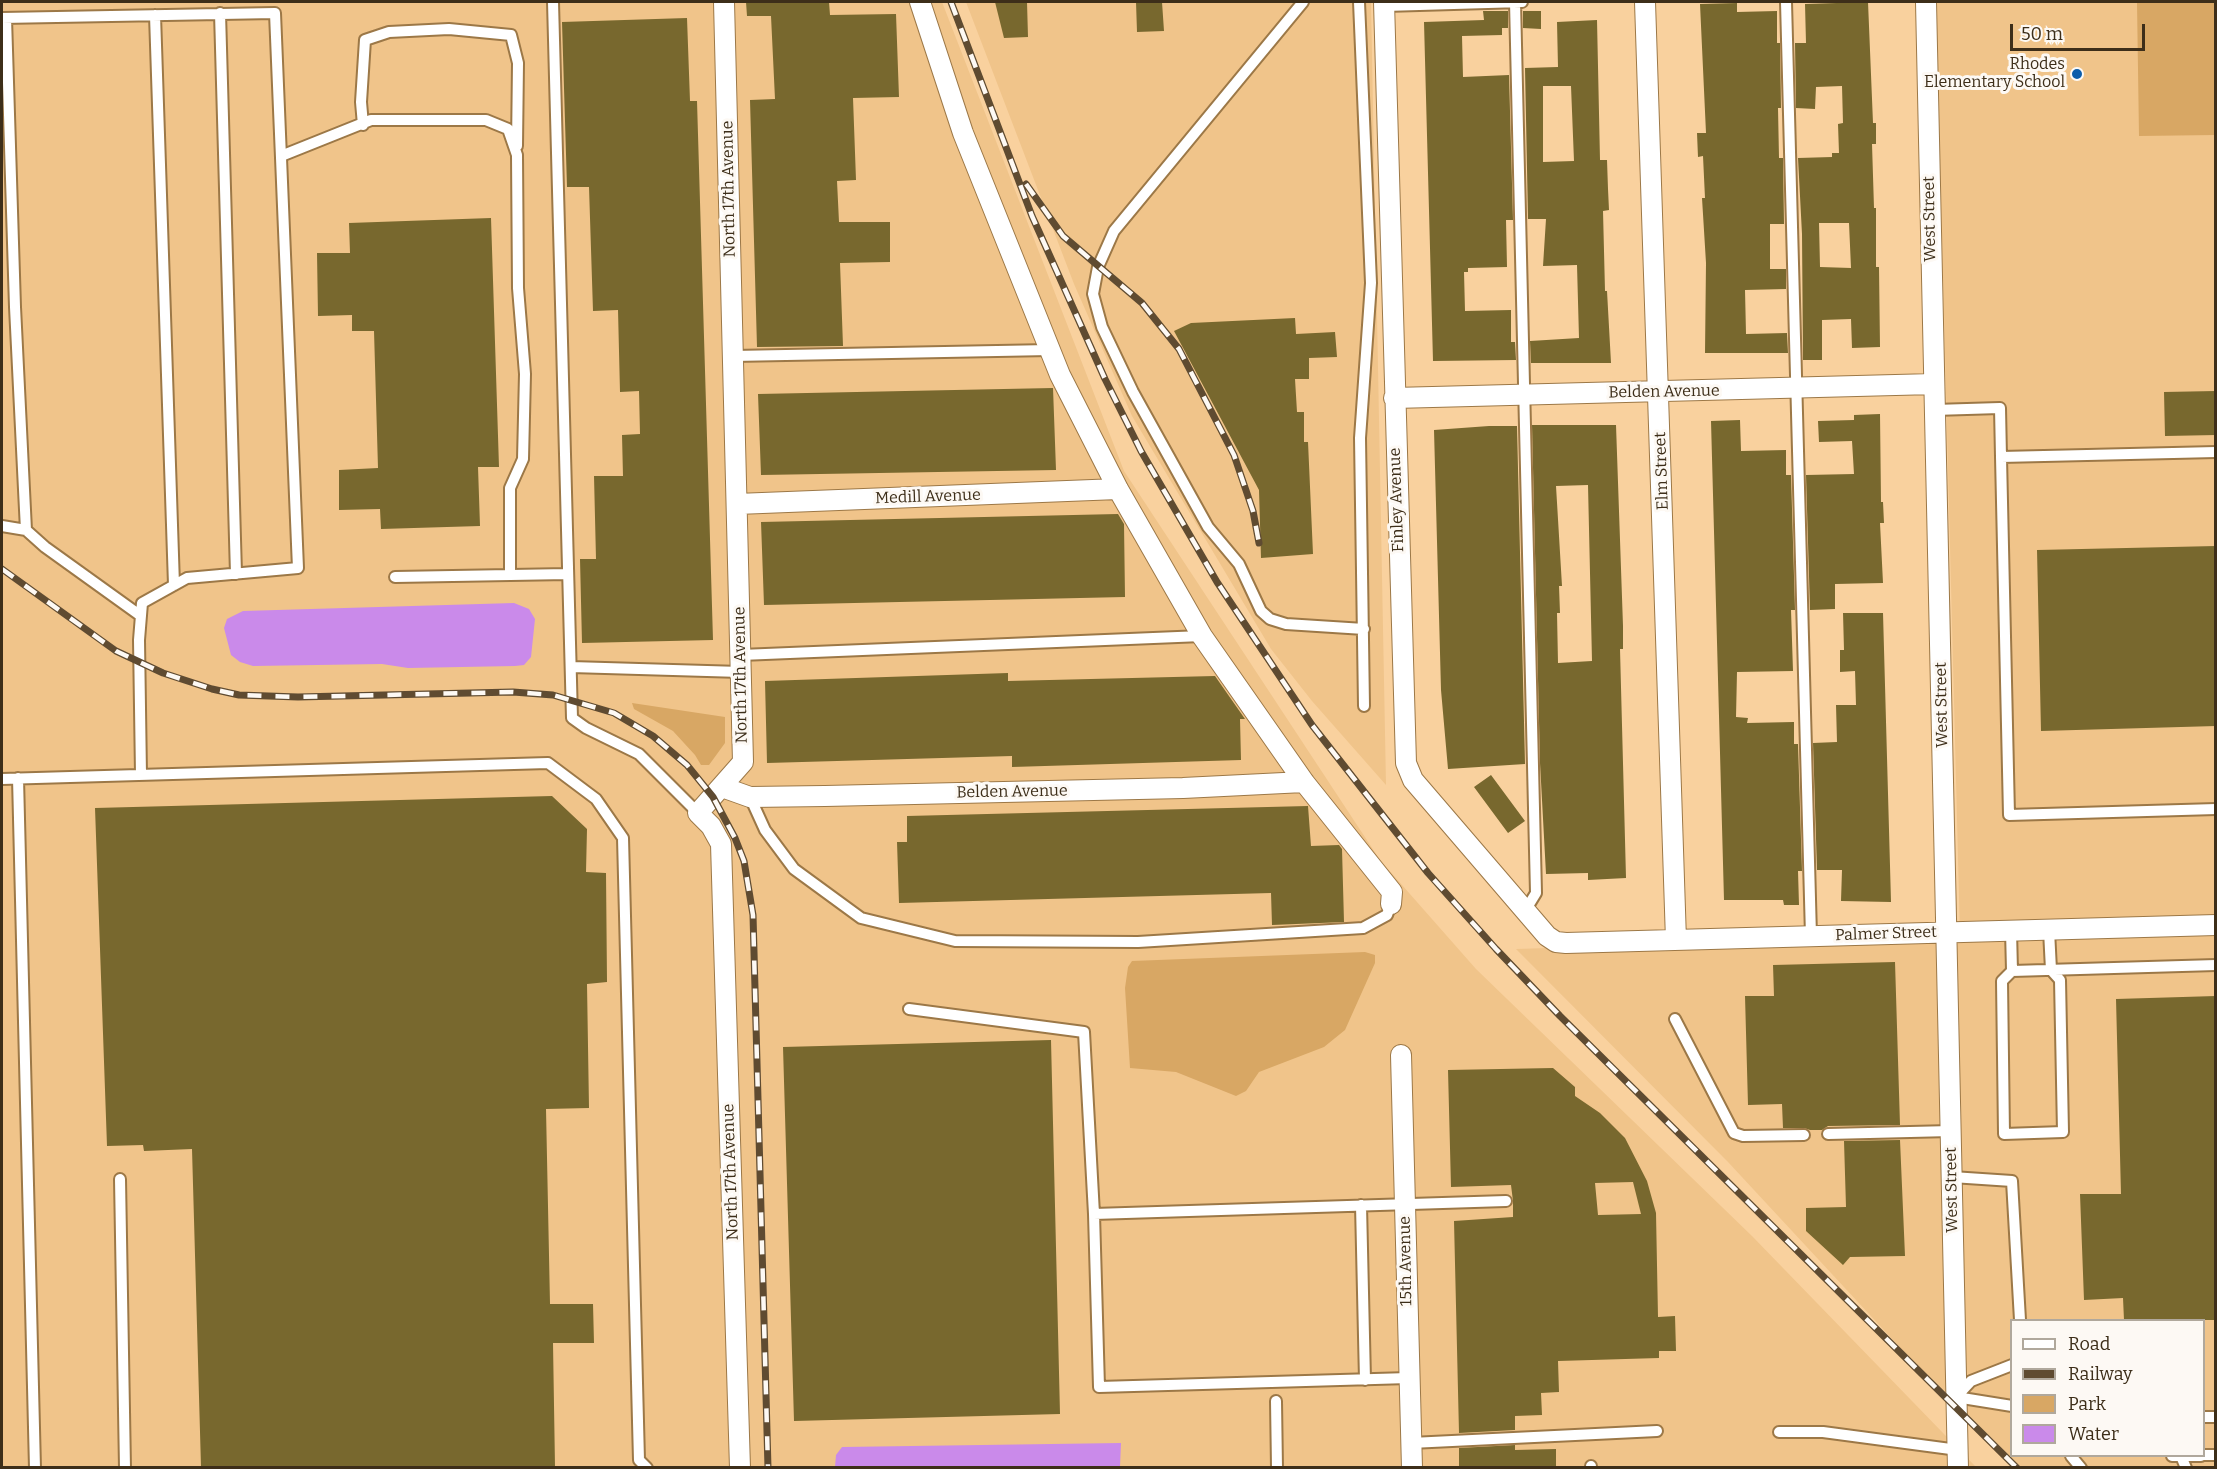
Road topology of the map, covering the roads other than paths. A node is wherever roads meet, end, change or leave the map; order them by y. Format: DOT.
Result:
graph roads {
  1 [pos="552,2"];
  2 [pos="724,2"];
  3 [pos="920,2"];
  4 [pos="1303,2"];
  5 [pos="1359,2"];
  6 [pos="1515,2"];
  7 [pos="1522,2"];
  8 [pos="1645,2"];
  9 [pos="1786,2"];
  10 [pos="1926,2"];
  11 [pos="1385,4"];
  12 [pos="220,14"];
  13 [pos="155,15"];
  14 [pos="4,18"];
  15 [pos="363,125"];
  16 [pos="517,155"];
  17 [pos="281,156"];
  18 [pos="1050,350"];
  19 [pos="733,356"];
  20 [pos="1934,384"];
  21 [pos="1796,388"];
  22 [pos="1659,392"];
  23 [pos="1524,395"];
  24 [pos="1394,398"];
  25 [pos="1934,410"];
  26 [pos="2216,452"];
  27 [pos="2001,458"];
  28 [pos="1118,489"];
  29 [pos="737,504"];
  30 [pos="2,526"];
  31 [pos="26,530"];
  32 [pos="236,574"];
  33 [pos="568,574"];
  34 [pos="510,575"];
  35 [pos="395,578"];
  36 [pos="174,585"];
  37 [pos="141,616"];
  38 [pos="1364,629"];
  39 [pos="1203,636"];
  40 [pos="741,664"];
  41 [pos="571,667"];
  42 [pos="1364,706"];
  43 [pos="141,775"];
  44 [pos="18,778"];
  45 [pos="2,779"];
  46 [pos="1304,782"];
  47 [pos="722,787"];
  48 [pos="750,797"];
  49 [pos="2216,809"];
  50 [pos="698,813"];
  51 [pos="1391,904"];
  52 [pos="1525,911"];
  53 [pos="2216,925"];
  54 [pos="2011,930"];
  55 [pos="2049,930"];
  56 [pos="1948,932"];
  57 [pos="1811,936"];
  58 [pos="1676,940"];
  59 [pos="1556,942"];
  60 [pos="2216,965"];
  61 [pos="2051,970"];
  62 [pos="2012,971"];
  63 [pos="909,1009"];
  64 [pos="1676,1019"];
  65 [pos="1401,1055"];
  66 [pos="1952,1131"];
  67 [pos="1828,1134"];
  68 [pos="1804,1135"];
  69 [pos="1952,1177"];
  70 [pos="120,1179"];
  71 [pos="1506,1201"];
  72 [pos="1405,1204"];
  73 [pos="1361,1205"];
  74 [pos="1094,1214"];
  75 [pos="2020,1319"];
  76 [pos="2010,1366"];
  77 [pos="1409,1378"];
  78 [pos="1365,1380"];
  79 [pos="1276,1401"];
  80 [pos="1956,1402"];
  81 [pos="2010,1406"];
  82 [pos="1658,1431"];
  83 [pos="1779,1432"];
  84 [pos="1411,1443"];
  85 [pos="1958,1459"];
  86 [pos="35,1467"];
  87 [pos="125,1467"];
  88 [pos="647,1467"];
  89 [pos="740,1467"];
  90 [pos="1277,1467"];
  91 [pos="1412,1467"];
  1 -- 33 [label="lane"];
  2 -- 19 [label="street, North 17th Avenue"];
  3 -- 18 [label="street"];
  4 -- 38 [label="lane"];
  5 -- 38 [label="lane"];
  6 -- 7 [label="lane"];
  6 -- 11 [label="lane"];
  6 -- 23 [label="lane"];
  8 -- 22 [label="street, Elm Street"];
  9 -- 21 [label="lane"];
  10 -- 20 [label="street, West Street"];
  11 -- 24 [label="street, Finley Avenue"];
  12 -- 13 [label="lane"];
  12 -- 17 [label="lane"];
  12 -- 32 [label="lane"];
  13 -- 14 [label="lane"];
  13 -- 36 [label="lane"];
  14 -- 31 [label="lane"];
  15 -- 16 [label="lane"];
  15 -- 16 [label="lane"];
  15 -- 17 [label="lane"];
  16 -- 34 [label="lane"];
  17 -- 32 [label="lane"];
  18 -- 19 [label="lane"];
  18 -- 28 [label="street"];
  19 -- 29 [label="street, North 17th Avenue"];
  20 -- 21 [label="street, Belden Avenue"];
  20 -- 25 [label="street, West Street"];
  21 -- 22 [label="street, Belden Avenue"];
  21 -- 57 [label="lane"];
  22 -- 23 [label="street, Belden Avenue"];
  22 -- 58 [label="street, Elm Street"];
  23 -- 24 [label="street, Belden Avenue"];
  23 -- 52 [label="lane"];
  24 -- 52 [label="street, Finley Avenue"];
  25 -- 27 [label="lane"];
  25 -- 56 [label="street, West Street"];
  26 -- 27 [label="lane"];
  27 -- 49 [label="lane"];
  28 -- 29 [label="street, Medill Avenue"];
  28 -- 39 [label="street"];
  29 -- 40 [label="street, North 17th Avenue"];
  30 -- 31 [label="lane"];
  31 -- 37 [label="lane"];
  32 -- 36 [label="lane"];
  33 -- 34 [label="lane"];
  33 -- 41 [label="lane"];
  34 -- 35 [label="lane"];
  36 -- 37 [label="lane"];
  37 -- 43 [label="lane"];
  38 -- 42 [label="lane"];
  39 -- 40 [label="lane"];
  39 -- 46 [label="street"];
  40 -- 41 [label="lane"];
  40 -- 47 [label="street, North 17th Avenue"];
  41 -- 50 [label="lane"];
  43 -- 44 [label="lane"];
  43 -- 88 [label="lane"];
  44 -- 45 [label="lane"];
  44 -- 86 [label="lane"];
  46 -- 48 [label="street, Belden Avenue"];
  46 -- 51 [label="street"];
  47 -- 48 [label="street, Belden Avenue"];
  47 -- 50 [label="street, North 17th Avenue"];
  48 -- 51 [label="lane"];
  50 -- 89 [label="street, North 17th Avenue"];
  52 -- 59 [label="street, Finley Avenue"];
  53 -- 55 [label="street, Palmer Street"];
  54 -- 55 [label="street, Palmer Street"];
  54 -- 56 [label="street, Palmer Street"];
  54 -- 62 [label="lane"];
  55 -- 61 [label="lane"];
  56 -- 57 [label="street, Palmer Street"];
  56 -- 66 [label="street, West Street"];
  57 -- 58 [label="street, Palmer Street"];
  58 -- 59 [label="street, Palmer Street"];
  60 -- 61 [label="lane"];
  61 -- 62 [label="lane"];
  61 -- 62 [label="lane"];
  63 -- 74 [label="lane"];
  64 -- 68 [label="lane"];
  65 -- 72 [label="street, 15th Avenue"];
  66 -- 67 [label="lane"];
  66 -- 69 [label="street, West Street"];
  69 -- 75 [label="lane"];
  69 -- 80 [label="street, West Street"];
  70 -- 87 [label="lane"];
  71 -- 72 [label="lane"];
  72 -- 73 [label="lane"];
  72 -- 77 [label="street, 15th Avenue"];
  73 -- 74 [label="lane"];
  73 -- 78 [label="lane"];
  74 -- 78 [label="lane"];
  76 -- 80 [label="lane"];
  77 -- 78 [label="lane"];
  77 -- 84 [label="street, 15th Avenue"];
  79 -- 90 [label="lane"];
  80 -- 81 [label="lane"];
  80 -- 85 [label="street, West Street"];
  82 -- 84 [label="lane"];
  83 -- 85 [label="lane"];
  84 -- 91 [label="street, 15th Avenue"];
}
